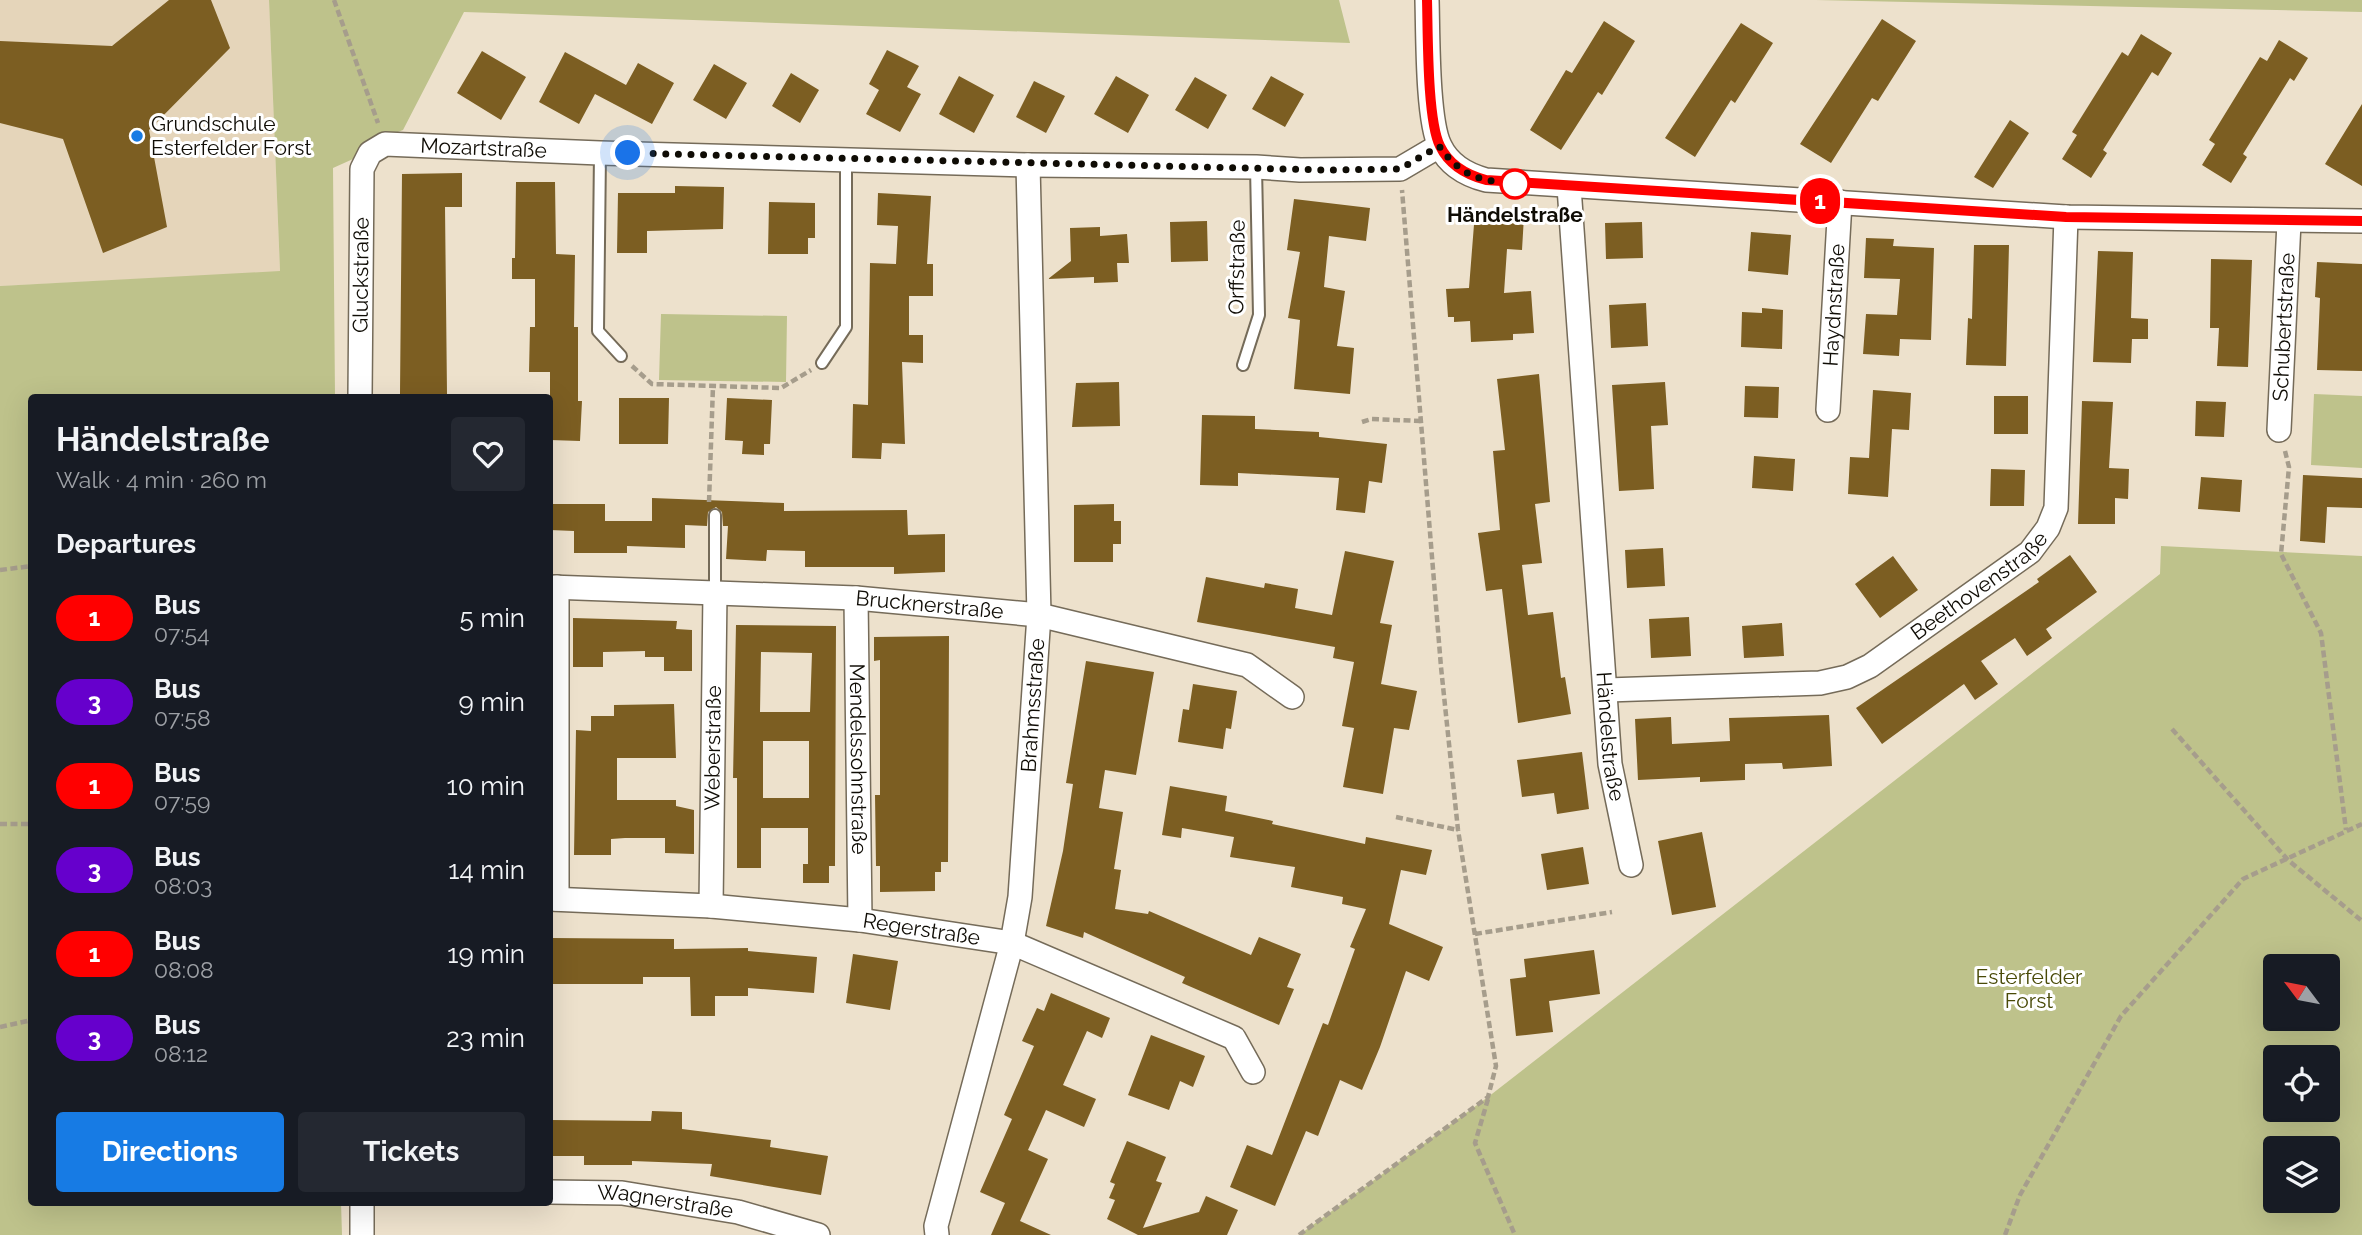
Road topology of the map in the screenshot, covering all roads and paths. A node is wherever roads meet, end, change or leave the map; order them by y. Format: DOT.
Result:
graph roads {
  1 [pos="334,0"];
  2 [pos="1427,0"];
  3 [pos="1439,146"];
  4 [pos="377,148"];
  5 [pos="600,153"];
  6 [pos="846,158"];
  7 [pos="1028,165"];
  8 [pos="1256,167"];
  9 [pos="1400,169"];
  10 [pos="1569,187"];
  11 [pos="1840,202"];
  12 [pos="2066,217"];
  13 [pos="2290,222"];
  14 [pos="2362,222"];
  15 [pos="621,356"];
  16 [pos="822,363"];
  17 [pos="1243,365"];
  18 [pos="713,386"];
  19 [pos="360,394"];
  20 [pos="1828,410"];
  21 [pos="1421,421"];
  22 [pos="1362,422"];
  23 [pos="2279,430"];
  24 [pos="715,515"];
  25 [pos="28,566"];
  26 [pos="0,570"];
  27 [pos="553,587"];
  28 [pos="715,592"];
  29 [pos="856,598"];
  30 [pos="1039,615"];
  31 [pos="1607,690"];
  32 [pos="1292,697"];
  33 [pos="2172,729"];
  34 [pos="1396,817"];
  35 [pos="0,824"];
  36 [pos="28,824"];
  37 [pos="2362,824"];
  38 [pos="1458,830"];
  39 [pos="2346,830"];
  40 [pos="2288,860"];
  41 [pos="1631,865"];
  42 [pos="553,899"];
  43 [pos="711,906"];
  44 [pos="1612,912"];
  45 [pos="860,920"];
  46 [pos="2362,921"];
  47 [pos="1475,934"];
  48 [pos="1012,943"];
  49 [pos="28,1021"];
  50 [pos="0,1027"];
  51 [pos="1253,1072"];
  52 [pos="1488,1097"];
  53 [pos="553,1192"];
  54 [pos="362,1206"];
  55 [pos="362,1235"];
  56 [pos="818,1235"];
  57 [pos="937,1235"];
  58 [pos="1299,1235"];
  59 [pos="1515,1235"];
  60 [pos="2005,1235"];
  1 -- 4 [label="path"];
  2 -- 3 [label="street"];
  3 -- 9 [label="street, Mozartstraße"];
  3 -- 10 [label="street"];
  4 -- 5 [label="street, Mozartstraße"];
  4 -- 19 [label="street, Gluckstraße"];
  5 -- 6 [label="street, Mozartstraße"];
  5 -- 15 [label="lane"];
  6 -- 7 [label="street, Mozartstraße"];
  6 -- 16 [label="lane"];
  7 -- 8 [label="street, Mozartstraße"];
  7 -- 30 [label="street, Brahmsstraße"];
  8 -- 9 [label="street, Mozartstraße"];
  8 -- 17 [label="lane, Orffstraße"];
  9 -- 21 [label="path"];
  10 -- 11 [label="street"];
  10 -- 31 [label="street, Händelstraße"];
  11 -- 12 [label="street"];
  11 -- 20 [label="street, Haydnstraße"];
  12 -- 13 [label="street"];
  12 -- 31 [label="street, Beethovenstraße"];
  13 -- 14 [label="street"];
  13 -- 23 [label="street, Schubertstraße"];
  15 -- 18 [label="path"];
  16 -- 18 [label="path"];
  18 -- 24 [label="path"];
  21 -- 22 [label="path"];
  21 -- 38 [label="path"];
  23 -- 39 [label="path"];
  24 -- 28 [label="lane"];
  25 -- 26 [label="path"];
  27 -- 28 [label="street, Brucknerstraße"];
  27 -- 42 [label="street"];
  28 -- 29 [label="street, Brucknerstraße"];
  28 -- 43 [label="street, Weberstraße"];
  29 -- 30 [label="street, Brucknerstraße"];
  29 -- 45 [label="street, Mendelssohnstraße"];
  30 -- 32 [label="street, Brucknerstraße"];
  30 -- 48 [label="street, Brahmsstraße"];
  31 -- 41 [label="street, Händelstraße"];
  33 -- 40 [label="path"];
  34 -- 38 [label="path"];
  35 -- 36 [label="path"];
  37 -- 39 [label="path"];
  38 -- 47 [label="path"];
  39 -- 40 [label="path"];
  40 -- 46 [label="path"];
  40 -- 60 [label="path"];
  42 -- 43 [label="street, Regerstraße"];
  43 -- 45 [label="street, Regerstraße"];
  44 -- 47 [label="path"];
  45 -- 48 [label="street, Regerstraße"];
  47 -- 52 [label="path"];
  48 -- 51 [label="street, Regerstraße"];
  48 -- 57 [label="street, Brahmsstraße"];
  49 -- 50 [label="path"];
  52 -- 58 [label="path"];
  52 -- 59 [label="path"];
  53 -- 56 [label="street, Wagnerstraße"];
  54 -- 55 [label="street"];
}
